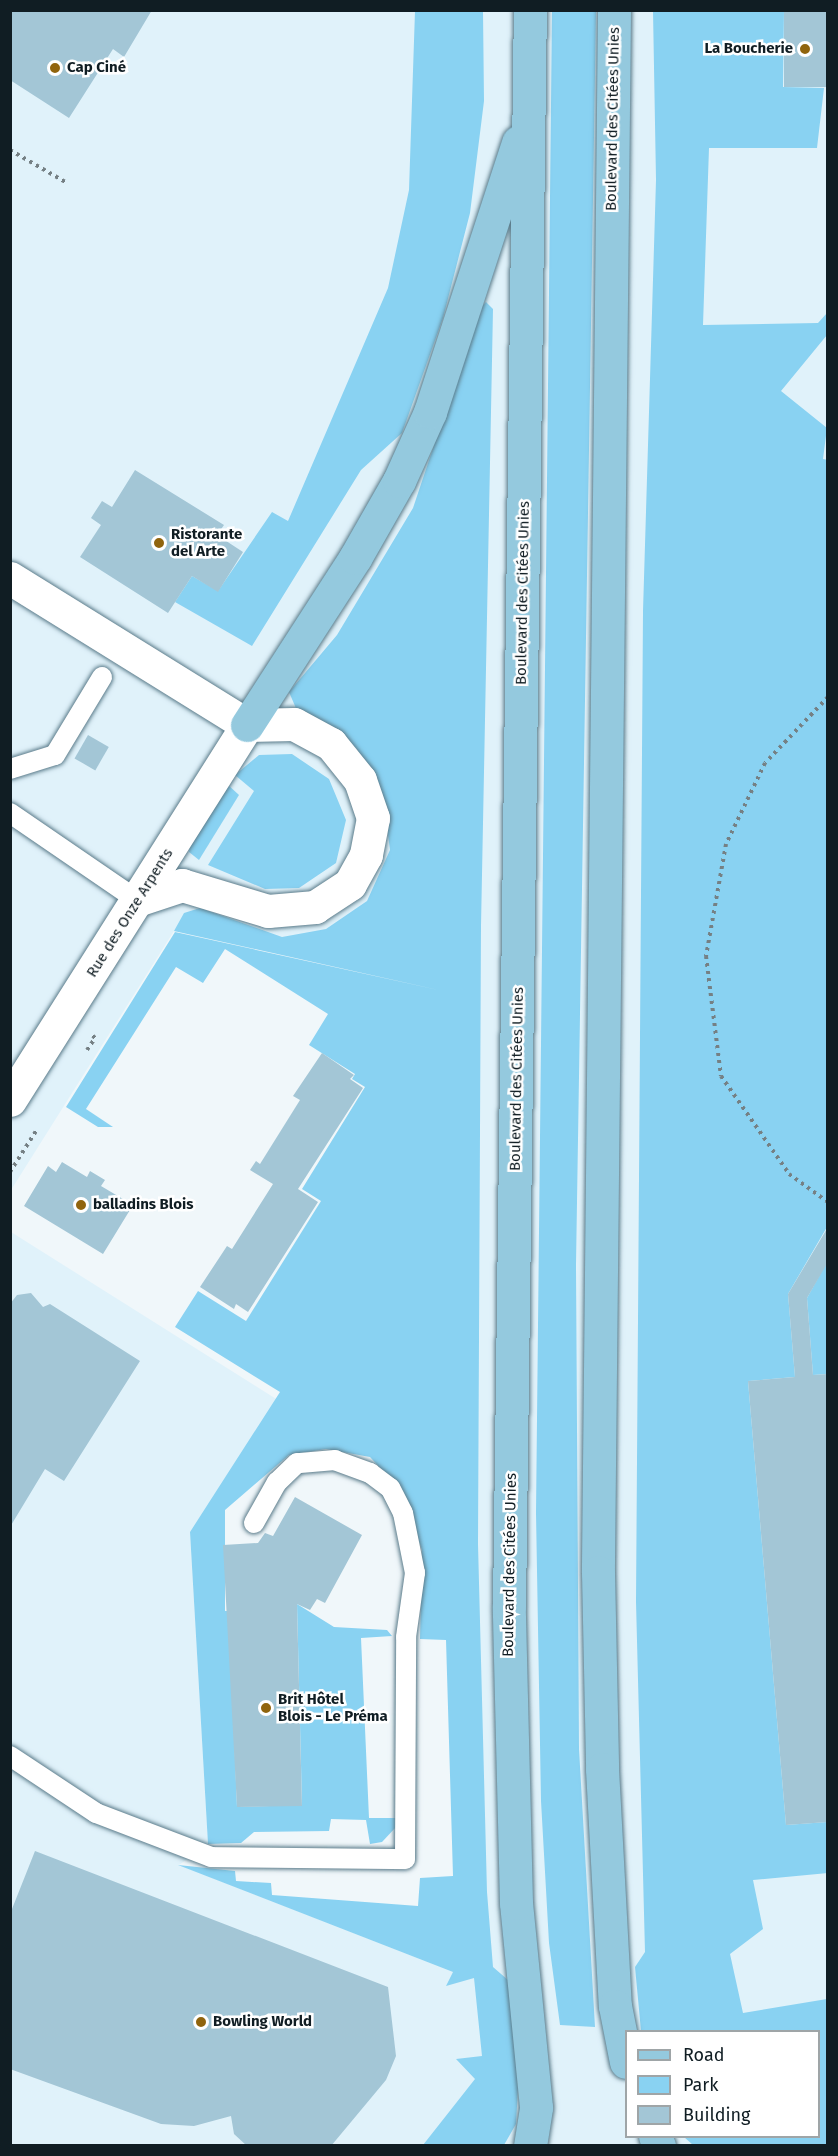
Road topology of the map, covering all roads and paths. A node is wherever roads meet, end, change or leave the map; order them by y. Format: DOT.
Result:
graph roads {
  1 [pos="530,10"];
  2 [pos="614,10"];
  3 [pos="529,108"];
  4 [pos="10,150"];
  5 [pos="67,183"];
  6 [pos="10,578"];
  7 [pos="102,677"];
  8 [pos="828,697"];
  9 [pos="247,725"];
  10 [pos="10,769"];
  11 [pos="10,813"];
  12 [pos="137,900"];
  13 [pos="10,1100"];
  14 [pos="36,1131"];
  15 [pos="10,1172"];
  16 [pos="828,1202"];
  17 [pos="254,1523"];
  18 [pos="10,1756"];
  19 [pos="625,2052"];
  20 [pos="530,2145"];
  1 -- 3 [label="main road, Boulevard des Citées Unies"];
  2 -- 19 [label="main road, Boulevard des Citées Unies"];
  3 -- 9 [label="main road"];
  3 -- 20 [label="main road, Boulevard des Citées Unies"];
  4 -- 5 [label="path"];
  6 -- 9 [label="street"];
  7 -- 10 [label="lane"];
  8 -- 16 [label="path"];
  9 -- 12 [label="street, Rue des Onze Arpents"];
  9 -- 12 [label="street"];
  11 -- 12 [label="lane"];
  12 -- 13 [label="street, Rue des Onze Arpents"];
  14 -- 15 [label="path"];
  17 -- 18 [label="lane"];
}
